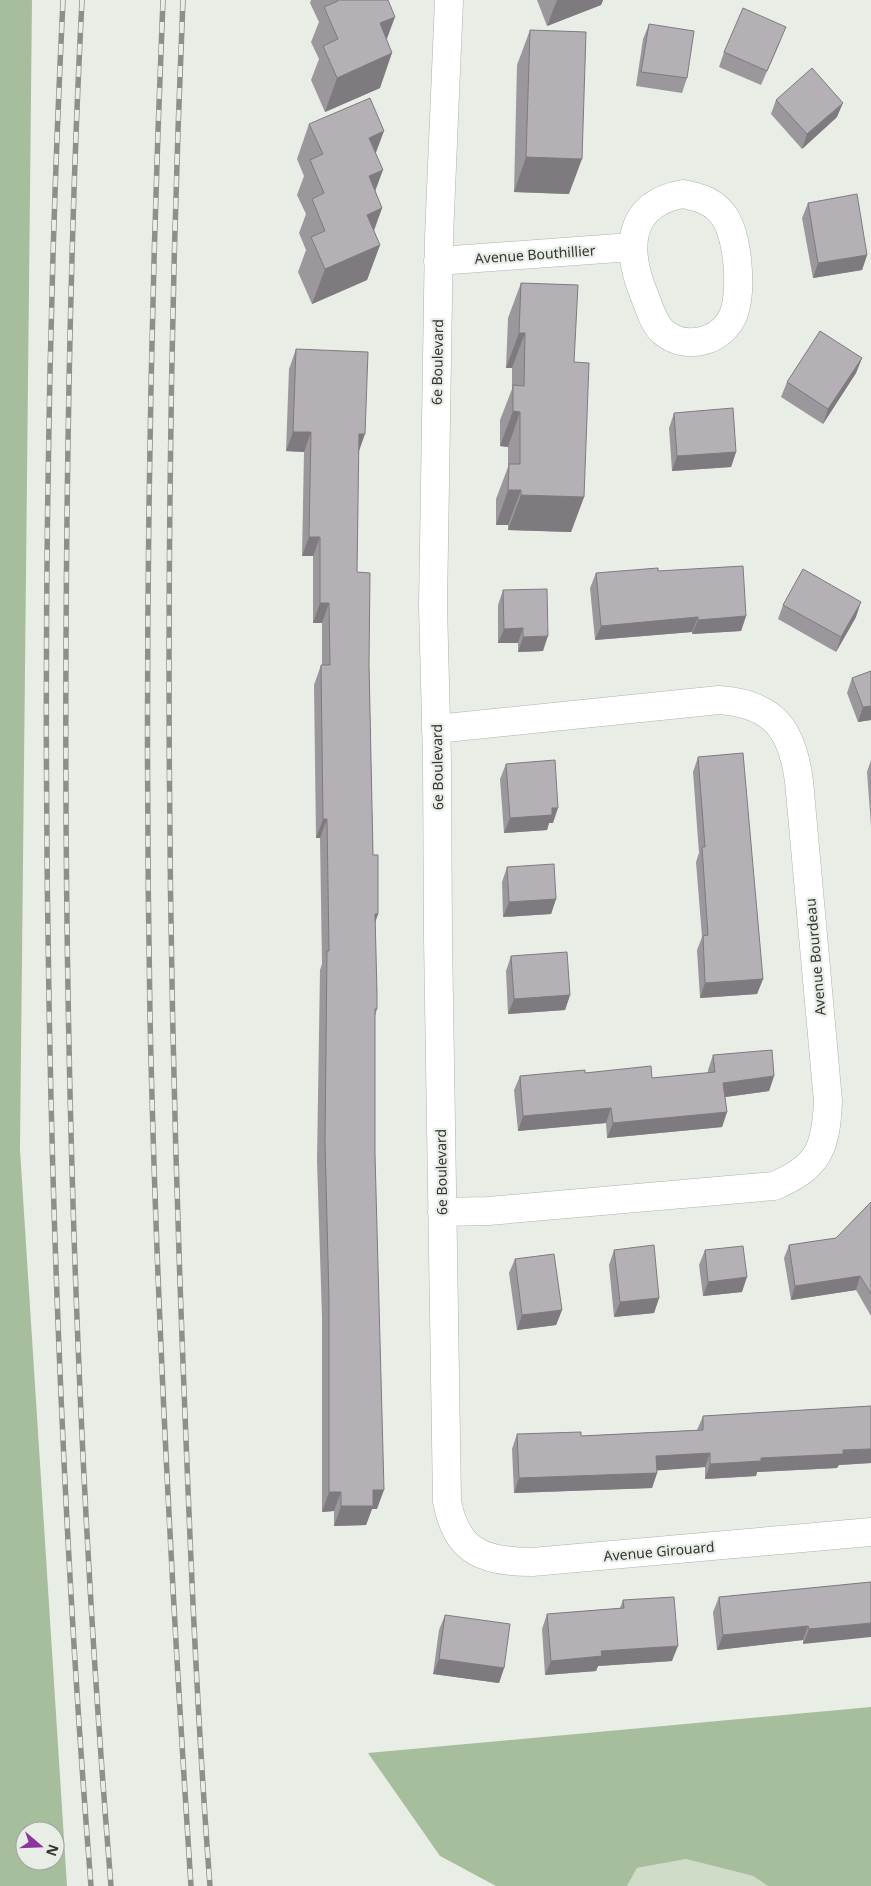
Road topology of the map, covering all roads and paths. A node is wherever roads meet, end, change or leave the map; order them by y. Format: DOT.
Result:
graph roads {
  1 [pos="449,0"];
  2 [pos="632,247"];
  3 [pos="438,261"];
  4 [pos="436,729"];
  5 [pos="442,1212"];
  6 [pos="871,1532"];
  7 [pos="457,1533"];
  1 -- 3 [label="street, 6e Boulevard"];
  2 -- 2 [label="street"];
  2 -- 3 [label="street, Avenue Bouthillier"];
  3 -- 4 [label="street, 6e Boulevard"];
  4 -- 5 [label="street, 6e Boulevard"];
  4 -- 5 [label="street, Avenue Bourdeau"];
  5 -- 7 [label="street, 6e Boulevard"];
  6 -- 7 [label="street, Avenue Girouard"];
}
